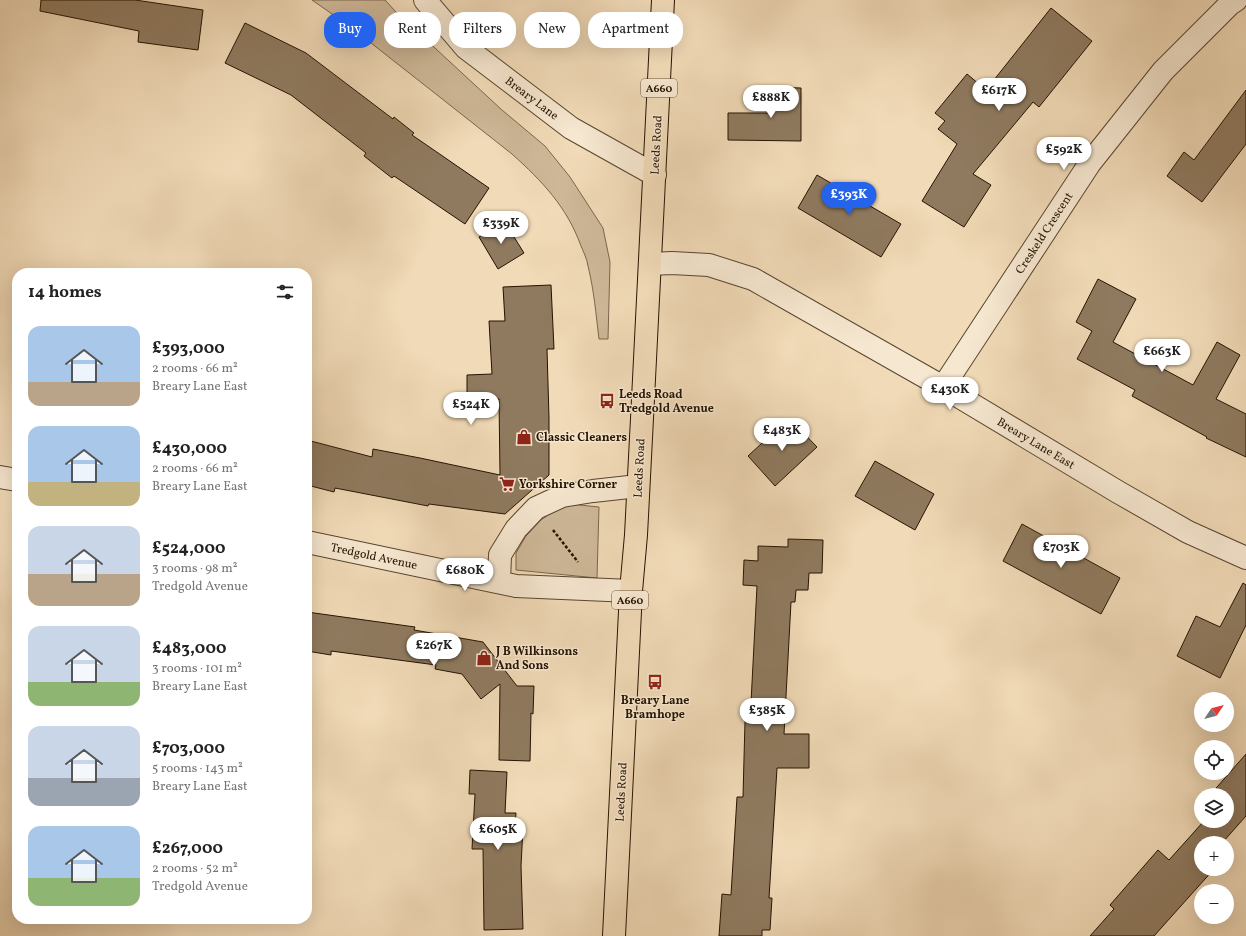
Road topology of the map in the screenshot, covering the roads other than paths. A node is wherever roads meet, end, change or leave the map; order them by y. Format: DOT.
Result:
graph roads {
  1 [pos="425,0"];
  2 [pos="663,0"];
  3 [pos="1236,0"];
  4 [pos="655,175"];
  5 [pos="650,264"];
  6 [pos="943,387"];
  7 [pos="0,477"];
  8 [pos="12,479"];
  9 [pos="638,486"];
  10 [pos="312,543"];
  11 [pos="1246,558"];
  12 [pos="498,582"];
  13 [pos="631,591"];
  14 [pos="614,936"];
  1 -- 4 [label="street, Breary Lane"];
  2 -- 4 [label="highway, Leeds Road / A660"];
  3 -- 6 [label="street, Creskeld Crescent"];
  4 -- 5 [label="highway, Leeds Road / A660"];
  5 -- 6 [label="street, Breary Lane East"];
  5 -- 9 [label="highway, Leeds Road / A660"];
  6 -- 11 [label="street, Breary Lane East"];
  7 -- 8 [label="street"];
  9 -- 12 [label="street"];
  9 -- 13 [label="highway, Leeds Road / A660"];
  10 -- 12 [label="street, Tredgold Avenue"];
  12 -- 13 [label="street, Tredgold Avenue"];
  13 -- 14 [label="highway, Leeds Road / A660"];
}
